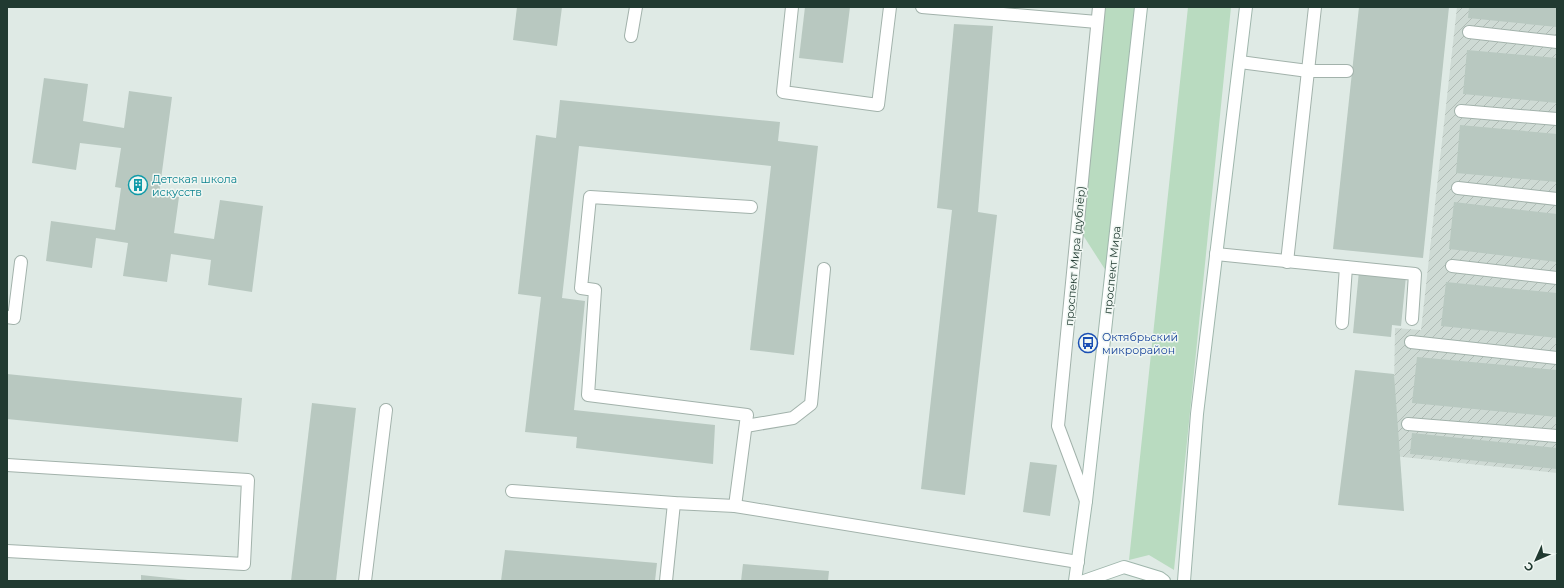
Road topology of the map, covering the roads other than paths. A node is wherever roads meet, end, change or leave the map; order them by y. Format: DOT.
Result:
graph roads {
  1 [pos="636,7"];
  2 [pos="792,7"];
  3 [pos="890,7"];
  4 [pos="922,7"];
  5 [pos="1099,7"];
  6 [pos="1141,7"];
  7 [pos="1246,7"];
  8 [pos="1315,7"];
  9 [pos="1097,22"];
  10 [pos="1469,32"];
  11 [pos="631,36"];
  12 [pos="1557,42"];
  13 [pos="1240,62"];
  14 [pos="1308,70"];
  15 [pos="1347,71"];
  16 [pos="1461,110"];
  17 [pos="1557,119"];
  18 [pos="1458,188"];
  19 [pos="1557,199"];
  20 [pos="751,207"];
  21 [pos="1216,254"];
  22 [pos="21,262"];
  23 [pos="1287,262"];
  24 [pos="1452,266"];
  25 [pos="1346,267"];
  26 [pos="824,269"];
  27 [pos="1557,278"];
  28 [pos="7,318"];
  29 [pos="1412,319"];
  30 [pos="1342,322"];
  31 [pos="1411,342"];
  32 [pos="1557,358"];
  33 [pos="386,410"];
  34 [pos="1408,424"];
  35 [pos="746,426"];
  36 [pos="1557,436"];
  37 [pos="7,465"];
  38 [pos="512,491"];
  39 [pos="1086,501"];
  40 [pos="674,503"];
  41 [pos="735,506"];
  42 [pos="7,551"];
  43 [pos="1078,562"];
  44 [pos="365,581"];
  45 [pos="666,581"];
  46 [pos="1075,581"];
  47 [pos="1084,581"];
  48 [pos="1164,581"];
  49 [pos="1184,581"];
  1 -- 11 [label="main road"];
  2 -- 3 [label="main road"];
  4 -- 9 [label="main road"];
  5 -- 9 [label="main road, проспект Мира (дублёр)"];
  6 -- 39 [label="main road, проспект Мира"];
  7 -- 13 [label="main road"];
  8 -- 14 [label="main road"];
  9 -- 39 [label="main road, проспект Мира (дублёр)"];
  10 -- 12 [label="main road"];
  13 -- 14 [label="main road"];
  13 -- 21 [label="main road"];
  14 -- 15 [label="main road"];
  14 -- 23 [label="main road"];
  16 -- 17 [label="main road"];
  18 -- 19 [label="main road"];
  20 -- 35 [label="main road"];
  21 -- 23 [label="main road"];
  21 -- 49 [label="main road"];
  22 -- 28 [label="main road"];
  23 -- 25 [label="main road"];
  24 -- 27 [label="main road"];
  25 -- 29 [label="main road"];
  25 -- 30 [label="main road"];
  26 -- 35 [label="main road"];
  31 -- 32 [label="main road"];
  33 -- 44 [label="main road"];
  34 -- 36 [label="main road"];
  35 -- 41 [label="main road"];
  37 -- 42 [label="main road"];
  38 -- 40 [label="main road"];
  39 -- 43 [label="main road, проспект Мира"];
  40 -- 41 [label="main road"];
  40 -- 45 [label="main road"];
  41 -- 43 [label="main road"];
  43 -- 46 [label="main road, проспект Мира"];
  47 -- 48 [label="main road"];
}
